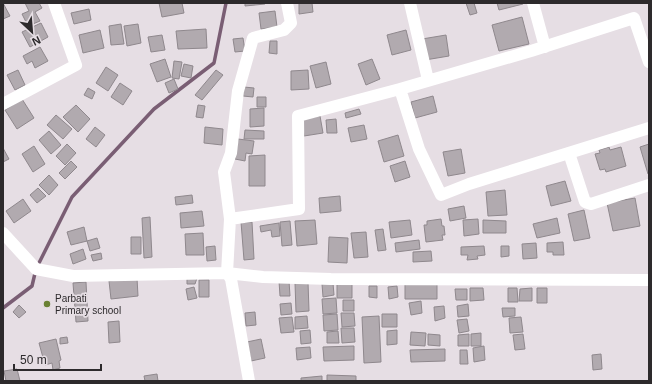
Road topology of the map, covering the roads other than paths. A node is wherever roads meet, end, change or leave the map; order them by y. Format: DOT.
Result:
graph roads {
  1 [pos="54,3"];
  2 [pos="287,3"];
  3 [pos="410,3"];
  4 [pos="533,3"];
  5 [pos="545,47"];
  6 [pos="649,62"];
  7 [pos="428,80"];
  8 [pos="400,89"];
  9 [pos="3,104"];
  10 [pos="649,128"];
  11 [pos="569,153"];
  12 [pos="649,185"];
  13 [pos="230,219"];
  14 [pos="4,234"];
  15 [pos="227,272"];
  16 [pos="649,280"];
  17 [pos="249,381"];
  1 -- 9 [label="street"];
  2 -- 13 [label="street"];
  3 -- 7 [label="street"];
  4 -- 5 [label="street"];
  5 -- 6 [label="street"];
  5 -- 7 [label="street"];
  7 -- 8 [label="street"];
  8 -- 11 [label="street"];
  8 -- 13 [label="street"];
  10 -- 11 [label="street"];
  11 -- 12 [label="street"];
  13 -- 15 [label="street"];
  14 -- 15 [label="street"];
  15 -- 16 [label="street"];
  15 -- 17 [label="street"];
}
